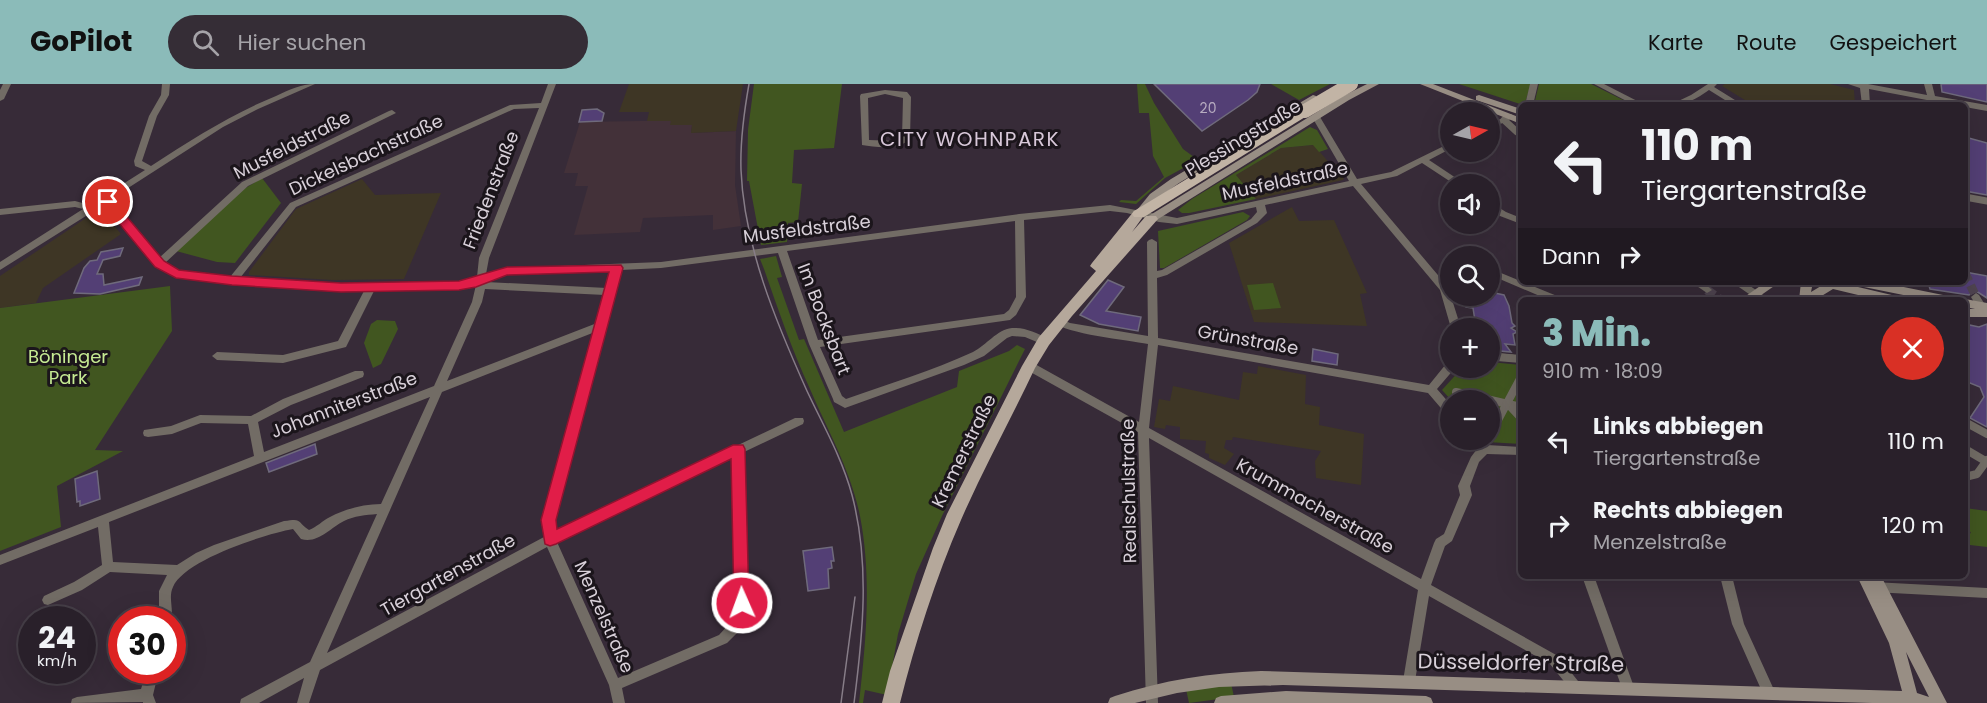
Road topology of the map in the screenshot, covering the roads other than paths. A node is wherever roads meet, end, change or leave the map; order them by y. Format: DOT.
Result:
graph roads {
  1 [pos="8,84"];
  2 [pos="166,84"];
  3 [pos="310,84"];
  4 [pos="552,84"];
  5 [pos="1352,84"];
  6 [pos="1374,84"];
  7 [pos="1425,84"];
  8 [pos="1441,84"];
  9 [pos="1534,84"];
  10 [pos="1598,84"];
  11 [pos="1852,84"];
  12 [pos="1928,84"];
  13 [pos="1711,86"];
  14 [pos="1864,86"];
  15 [pos="887,88"];
  16 [pos="0,99"];
  17 [pos="1932,99"];
  18 [pos="1470,102"];
  19 [pos="1530,102"];
  20 [pos="1635,102"];
  21 [pos="1680,102"];
  22 [pos="1735,102"];
  23 [pos="1866,102"];
  24 [pos="1950,102"];
  25 [pos="544,105"];
  26 [pos="1968,105"];
  27 [pos="1987,108"];
  28 [pos="1518,111"];
  29 [pos="392,113"];
  30 [pos="1310,114"];
  31 [pos="1512,120"];
  32 [pos="1517,132"];
  33 [pos="1440,151"];
  34 [pos="1423,160"];
  35 [pos="151,170"];
  36 [pos="1444,174"];
  37 [pos="1355,183"];
  38 [pos="1968,198"];
  39 [pos="106,199"];
  40 [pos="1987,201"];
  41 [pos="1260,203"];
  42 [pos="91,208"];
  43 [pos="1500,210"];
  44 [pos="0,212"];
  45 [pos="1145,216"];
  46 [pos="1019,217"];
  47 [pos="1518,218"];
  48 [pos="1152,242"];
  49 [pos="781,249"];
  50 [pos="159,264"];
  51 [pos="0,267"];
  52 [pos="617,268"];
  53 [pos="1153,275"];
  54 [pos="1500,277"];
  55 [pos="1440,279"];
  56 [pos="232,281"];
  57 [pos="481,283"];
  58 [pos="1518,284"];
  59 [pos="1520,285"];
  60 [pos="1700,285"];
  61 [pos="1741,285"];
  62 [pos="1770,285"];
  63 [pos="1824,285"];
  64 [pos="1834,285"];
  65 [pos="1874,285"];
  66 [pos="371,287"];
  67 [pos="1707,290"];
  68 [pos="609,292"];
  69 [pos="1549,297"];
  70 [pos="1754,297"];
  71 [pos="1756,297"];
  72 [pos="1813,297"];
  73 [pos="1884,297"];
  74 [pos="1933,297"];
  75 [pos="1968,304"];
  76 [pos="1983,307"];
  77 [pos="1968,312"];
  78 [pos="1006,317"];
  79 [pos="1059,322"];
  80 [pos="599,326"];
  81 [pos="1012,332"];
  82 [pos="1044,340"];
  83 [pos="1153,340"];
  84 [pos="814,344"];
  85 [pos="218,356"];
  86 [pos="1500,357"];
  87 [pos="1518,359"];
  88 [pos="1029,366"];
  89 [pos="359,374"];
  90 [pos="1441,378"];
  91 [pos="1518,383"];
  92 [pos="440,387"];
  93 [pos="1431,389"];
  94 [pos="1440,399"];
  95 [pos="1500,401"];
  96 [pos="1507,403"];
  97 [pos="1518,405"];
  98 [pos="1518,415"];
  99 [pos="1500,416"];
  100 [pos="252,420"];
  101 [pos="799,421"];
  102 [pos="1968,424"];
  103 [pos="1143,430"];
  104 [pos="148,434"];
  105 [pos="1987,434"];
  106 [pos="738,449"];
  107 [pos="1483,450"];
  108 [pos="1500,450"];
  109 [pos="1518,451"];
  110 [pos="1968,451"];
  111 [pos="260,457"];
  112 [pos="1987,461"];
  113 [pos="1968,476"];
  114 [pos="385,509"];
  115 [pos="103,519"];
  116 [pos="550,540"];
  117 [pos="0,560"];
  118 [pos="108,567"];
  119 [pos="177,570"];
  120 [pos="1589,579"];
  121 [pos="1727,579"];
  122 [pos="1872,582"];
  123 [pos="1424,587"];
  124 [pos="1987,593"];
  125 [pos="48,600"];
  126 [pos="165,606"];
  127 [pos="914,631"];
  128 [pos="314,668"];
  129 [pos="1409,681"];
  130 [pos="151,684"];
  131 [pos="615,686"];
  132 [pos="1576,686"];
  133 [pos="1628,687"];
  134 [pos="1769,692"];
  135 [pos="1152,697"];
  136 [pos="148,699"];
  137 [pos="1912,701"];
  138 [pos="77,703"];
  139 [pos="246,703"];
  140 [pos="303,703"];
  141 [pos="619,703"];
  142 [pos="891,703"];
  143 [pos="900,703"];
  144 [pos="1115,703"];
  145 [pos="1221,703"];
  146 [pos="1426,703"];
  147 [pos="1927,703"];
  148 [pos="1940,703"];
  1 -- 16 [label="street"];
  2 -- 35 [label="street"];
  3 -- 35 [label="street"];
  4 -- 25 [label="street, Friedenstraße"];
  5 -- 30 [label="highway, Plessingstraße, bridge"];
  5 -- 45 [label="main road, Plessingstraße"];
  6 -- 30 [label="main road, Plessingstraße"];
  7 -- 18 [label="main road"];
  8 -- 28 [label="main road"];
  9 -- 19 [label="street"];
  10 -- 20 [label="street"];
  11 -- 14 [label="street"];
  12 -- 17 [label="street"];
  13 -- 21 [label="street"];
  13 -- 22 [label="street"];
  14 -- 17 [label="street"];
  14 -- 23 [label="street"];
  15 -- 15 [label="street"];
  17 -- 24 [label="street"];
  25 -- 56 [label="street, Dickelsbachstraße"];
  25 -- 57 [label="street, Friedenstraße"];
  26 -- 27 [label="street"];
  29 -- 50 [label="street, Musfeldstraße"];
  30 -- 37 [label="street"];
  30 -- 45 [label="main road, Plessingstraße"];
  30 -- 45 [label="highway, Plessingstraße"];
  31 -- 32 [label="street"];
  33 -- 34 [label="street, Musfeldstraße"];
  34 -- 36 [label="street"];
  34 -- 37 [label="street, Musfeldstraße"];
  35 -- 39 [label="street"];
  37 -- 41 [label="street, Musfeldstraße"];
  37 -- 55 [label="street"];
  38 -- 40 [label="street"];
  39 -- 42 [label="street"];
  39 -- 50 [label="street, Musfeldstraße"];
  41 -- 45 [label="street, Musfeldstraße"];
  41 -- 53 [label="street"];
  42 -- 44 [label="street"];
  42 -- 51 [label="street"];
  43 -- 47 [label="street"];
  45 -- 46 [label="street, Musfeldstraße"];
  45 -- 79 [label="main road, Kremerstraße"];
  46 -- 49 [label="street, Musfeldstraße"];
  46 -- 78 [label="street"];
  48 -- 53 [label="street, Realschulstraße"];
  49 -- 52 [label="street, Musfeldstraße"];
  49 -- 84 [label="street, Im Bocksbart"];
  50 -- 56 [label="street, Musfeldstraße"];
  52 -- 57 [label="street, Musfeldstraße"];
  52 -- 68 [label="street, Menzelstraße"];
  53 -- 83 [label="street, Realschulstraße"];
  54 -- 58 [label="street"];
  56 -- 66 [label="street, Musfeldstraße"];
  57 -- 66 [label="street, Musfeldstraße"];
  57 -- 68 [label="street"];
  57 -- 92 [label="street, Friedenstraße"];
  59 -- 69 [label="street"];
  60 -- 67 [label="street"];
  61 -- 70 [label="street"];
  62 -- 71 [label="main road"];
  63 -- 72 [label="main road"];
  64 -- 73 [label="main road"];
  65 -- 74 [label="main road"];
  66 -- 85 [label="street"];
  68 -- 80 [label="street, Menzelstraße"];
  75 -- 76 [label="main road"];
  76 -- 77 [label="main road"];
  78 -- 81 [label="street"];
  78 -- 84 [label="street"];
  79 -- 82 [label="main road, Kremerstraße"];
  79 -- 83 [label="street, Grünstraße"];
  80 -- 92 [label="street, Johanniterstraße"];
  80 -- 116 [label="street, Menzelstraße"];
  81 -- 82 [label="street"];
  81 -- 84 [label="street, Im Bocksbart"];
  82 -- 88 [label="main road, Kremerstraße"];
  83 -- 93 [label="street, Grünstraße"];
  83 -- 103 [label="street, Realschulstraße"];
  86 -- 87 [label="street"];
  88 -- 103 [label="street, Krummacherstraße"];
  88 -- 127 [label="main road, Kremerstraße"];
  89 -- 100 [label="street"];
  90 -- 93 [label="street"];
  91 -- 96 [label="street"];
  92 -- 111 [label="street, Johanniterstraße"];
  92 -- 114 [label="street, Friedenstraße"];
  93 -- 94 [label="street"];
  95 -- 96 [label="street"];
  96 -- 97 [label="street"];
  96 -- 98 [label="street"];
  96 -- 99 [label="street"];
  100 -- 104 [label="street"];
  100 -- 111 [label="street"];
  101 -- 106 [label="street, Tiergartenstraße"];
  102 -- 105 [label="street"];
  103 -- 123 [label="street, Krummacherstraße"];
  103 -- 135 [label="street, Realschulstraße"];
  106 -- 116 [label="street, Tiergartenstraße"];
  106 -- 131 [label="street"];
  107 -- 123 [label="street"];
  108 -- 109 [label="street"];
  110 -- 112 [label="street"];
  111 -- 115 [label="street, Johanniterstraße"];
  112 -- 113 [label="street"];
  114 -- 119 [label="street"];
  114 -- 128 [label="street, Friedenstraße"];
  115 -- 117 [label="street, Johanniterstraße"];
  115 -- 118 [label="street"];
  116 -- 128 [label="street, Tiergartenstraße"];
  116 -- 131 [label="street, Menzelstraße"];
  118 -- 119 [label="street"];
  118 -- 125 [label="street"];
  119 -- 126 [label="street"];
  120 -- 133 [label="street"];
  121 -- 134 [label="street"];
  122 -- 124 [label="street"];
  122 -- 137 [label="main road"];
  122 -- 148 [label="main road"];
  123 -- 129 [label="street"];
  123 -- 132 [label="street, Krummacherstraße"];
  127 -- 142 [label="main road, Kremerstraße"];
  127 -- 143 [label="main road, Kremerstraße"];
  128 -- 139 [label="street, Tiergartenstraße"];
  128 -- 140 [label="street, Friedenstraße"];
  129 -- 132 [label="main road, Düsseldorfer Straße"];
  129 -- 135 [label="main road, Düsseldorfer Straße"];
  130 -- 136 [label="street"];
  131 -- 141 [label="street, Menzelstraße"];
  132 -- 133 [label="main road, Düsseldorfer Straße"];
  133 -- 134 [label="main road, Düsseldorfer Straße"];
  134 -- 137 [label="main road, Düsseldorfer Straße"];
  135 -- 144 [label="main road, Düsseldorfer Straße"];
  136 -- 138 [label="street"];
  137 -- 147 [label="main road, Düsseldorfer Straße"];
  145 -- 146 [label="main road"];
}
